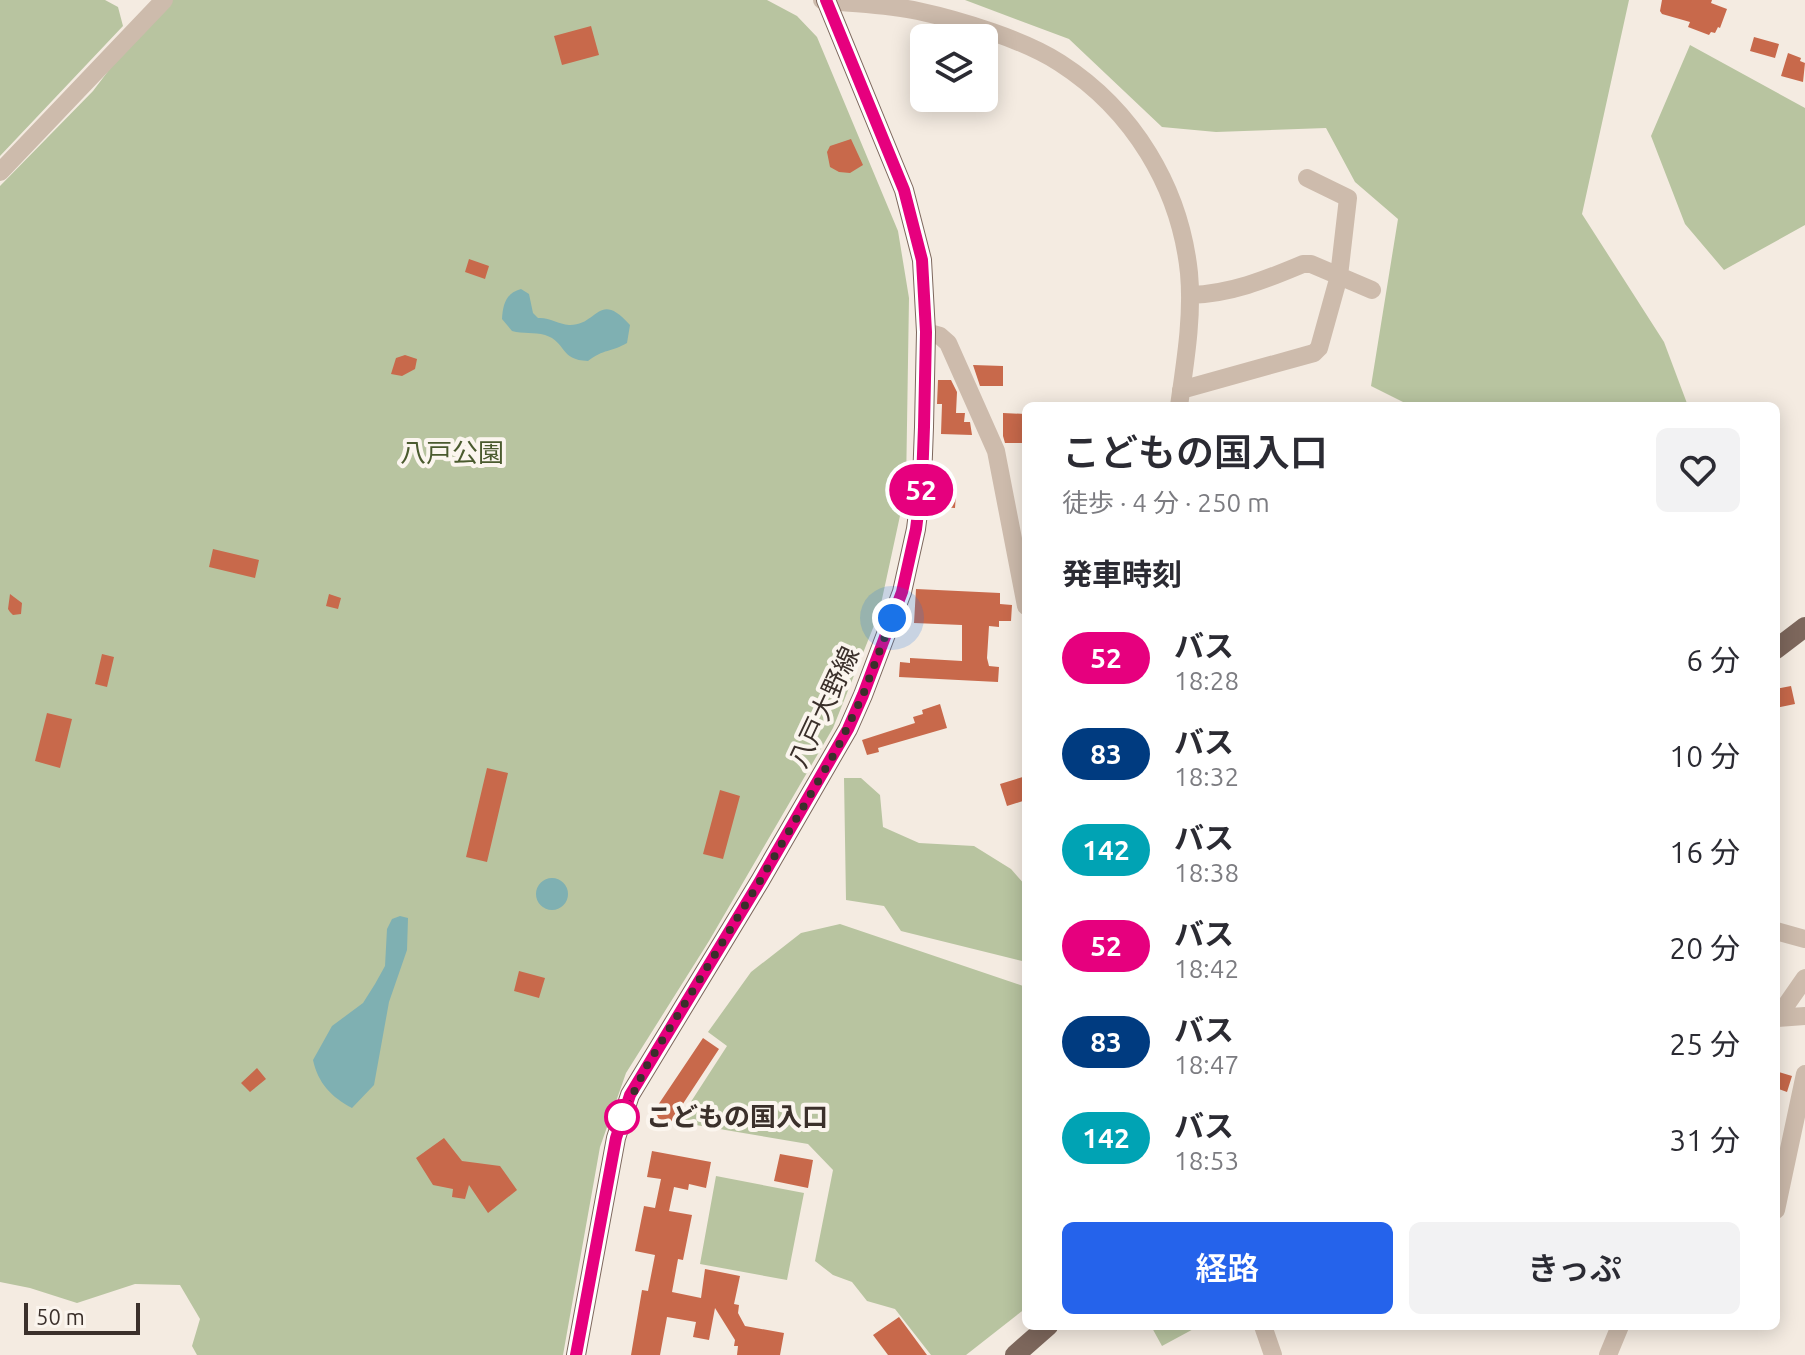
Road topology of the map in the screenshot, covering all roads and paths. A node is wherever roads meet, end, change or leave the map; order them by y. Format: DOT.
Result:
graph roads {
  1 [pos="164,0"];
  2 [pos="825,0"];
  3 [pos="0,172"];
  4 [pos="1307,178"];
  5 [pos="1339,276"];
  6 [pos="1372,290"];
  7 [pos="1190,295"];
  8 [pos="926,332"];
  9 [pos="1180,398"];
  10 [pos="1022,585"];
  11 [pos="1805,627"];
  12 [pos="1780,646"];
  13 [pos="1780,932"];
  14 [pos="1805,939"];
  15 [pos="1805,978"];
  16 [pos="1780,1013"];
  17 [pos="1805,1016"];
  18 [pos="1780,1018"];
  19 [pos="1805,1074"];
  20 [pos="1780,1191"];
  21 [pos="1043,1330"];
  22 [pos="1264,1330"];
  23 [pos="1618,1330"];
  24 [pos="576,1355"];
  25 [pos="1015,1355"];
  26 [pos="1273,1355"];
  27 [pos="1608,1355"];
  1 -- 3 [label="street"];
  2 -- 7 [label="street"];
  2 -- 8 [label="main road, 八戸大野線"];
  4 -- 5 [label="street"];
  5 -- 6 [label="street"];
  5 -- 7 [label="street"];
  5 -- 9 [label="street"];
  7 -- 9 [label="street"];
  8 -- 10 [label="street"];
  8 -- 24 [label="main road, 八戸大野線"];
  11 -- 12 [label="main road"];
  13 -- 14 [label="street"];
  15 -- 16 [label="street"];
  17 -- 18 [label="street"];
  19 -- 20 [label="street"];
  21 -- 25 [label="main road"];
  22 -- 26 [label="street"];
  23 -- 27 [label="street"];
}
